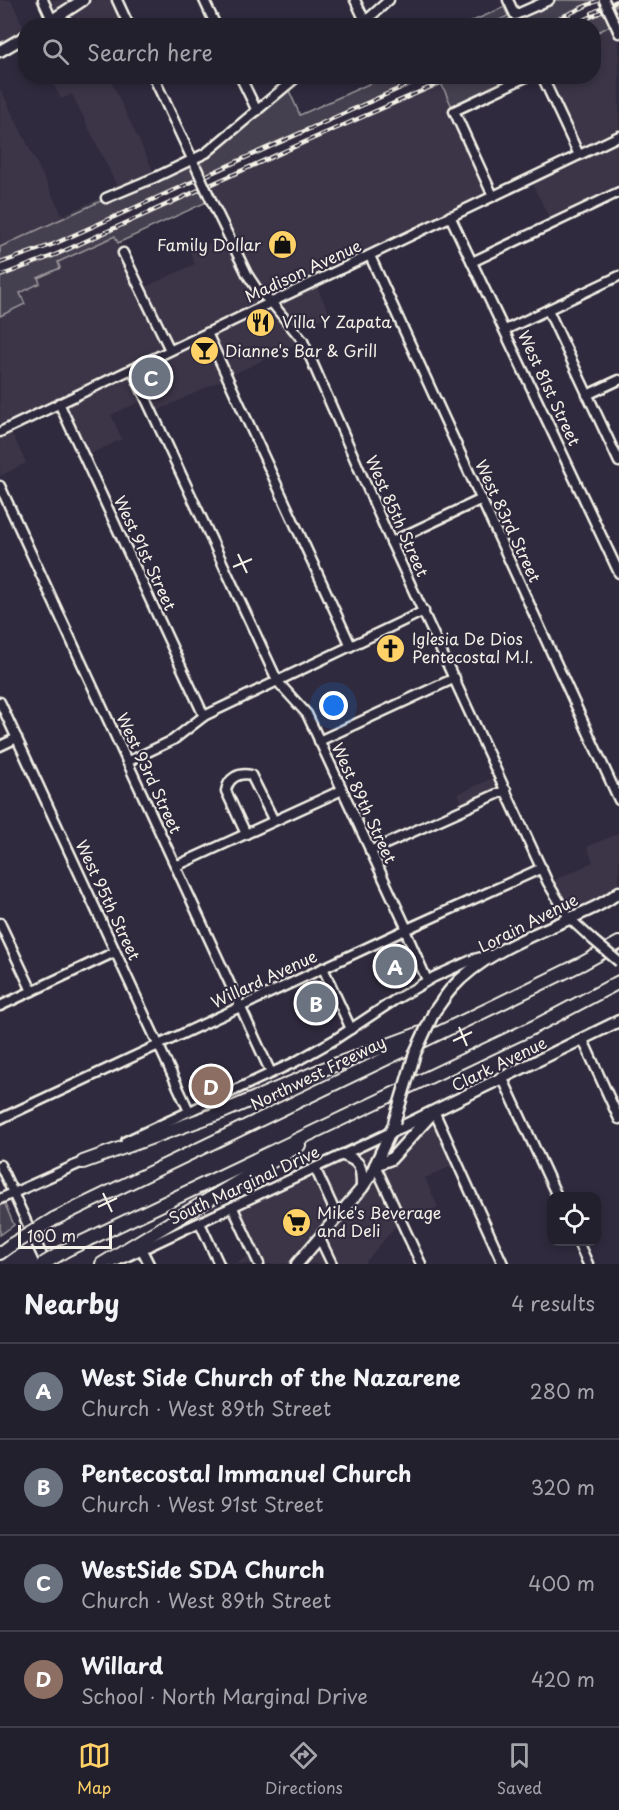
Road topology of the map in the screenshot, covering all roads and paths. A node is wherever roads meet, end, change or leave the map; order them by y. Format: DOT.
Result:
graph roads {
  1 [pos="43,0"];
  2 [pos="83,0"];
  3 [pos="117,0"];
  4 [pos="204,0"];
  5 [pos="355,0"];
  6 [pos="389,0"];
  7 [pos="508,0"];
  8 [pos="549,0"];
  9 [pos="604,0"];
  10 [pos="46,18"];
  11 [pos="55,18"];
  12 [pos="125,18"];
  13 [pos="212,18"];
  14 [pos="361,18"];
  15 [pos="369,18"];
  16 [pos="619,33"];
  17 [pos="18,41"];
  18 [pos="0,51"];
  19 [pos="157,84"];
  20 [pos="244,84"];
  21 [pos="288,84"];
  22 [pos="511,84"];
  23 [pos="546,84"];
  24 [pos="256,111"];
  25 [pos="619,136"];
  26 [pos="579,155"];
  27 [pos="194,163"];
  28 [pos="619,192"];
  29 [pos="493,196"];
  30 [pos="106,198"];
  31 [pos="450,216"];
  32 [pos="123,253"];
  33 [pos="370,256"];
  34 [pos="472,262"];
  35 [pos="619,276"];
  36 [pos="271,302"];
  37 [pos="548,310"];
  38 [pos="505,330"];
  39 [pos="207,333"];
  40 [pos="170,350"];
  41 [pos="132,369"];
  42 [pos="619,380"];
  43 [pos="587,395"];
  44 [pos="59,403"];
  45 [pos="0,432"];
  46 [pos="619,462"];
  47 [pos="0,486"];
  48 [pos="482,500"];
  49 [pos="391,542"];
  50 [pos="619,573"];
  51 [pos="424,611"];
  52 [pos="351,646"];
  53 [pos="455,678"];
  54 [pos="278,682"];
  55 [pos="0,702"];
  56 [pos="204,716"];
  57 [pos="17,738"];
  58 [pos="319,741"];
  59 [pos="0,746"];
  60 [pos="127,762"];
  61 [pos="342,790"];
  62 [pos="506,790"];
  63 [pos="619,800"];
  64 [pos="274,821"];
  65 [pos="246,834"];
  66 [pos="370,852"];
  67 [pos="176,866"];
  68 [pos="542,868"];
  69 [pos="619,892"];
  70 [pos="569,918"];
  71 [pos="0,923"];
  72 [pos="406,930"];
  73 [pos="619,943"];
  74 [pos="115,952"];
  75 [pos="496,954"];
  76 [pos="619,962"];
  77 [pos="323,968"];
  78 [pos="427,980"];
  79 [pos="619,982"];
  80 [pos="32,991"];
  81 [pos="0,1006"];
  82 [pos="495,1006"];
  83 [pos="241,1007"];
  84 [pos="619,1021"];
  85 [pos="351,1029"];
  86 [pos="583,1040"];
  87 [pos="158,1045"];
  88 [pos="271,1073"];
  89 [pos="503,1079"];
  90 [pos="357,1110"];
  91 [pos="189,1111"];
  92 [pos="434,1112"];
  93 [pos="0,1119"];
  94 [pos="619,1119"];
  95 [pos="392,1128"];
  96 [pos="343,1155"];
  97 [pos="83,1162"];
  98 [pos="0,1165"];
  99 [pos="375,1165"];
  100 [pos="315,1168"];
  101 [pos="362,1188"];
  102 [pos="555,1192"];
  103 [pos="13,1193"];
  104 [pos="0,1199"];
  105 [pos="233,1208"];
  106 [pos="338,1218"];
  107 [pos="200,1223"];
  108 [pos="320,1239"];
  109 [pos="580,1246"];
  110 [pos="142,1250"];
  111 [pos="0,1253"];
  112 [pos="45,1264"];
  113 [pos="102,1264"];
  114 [pos="110,1264"];
  115 [pos="148,1264"];
  116 [pos="219,1264"];
  117 [pos="259,1264"];
  118 [pos="297,1264"];
  119 [pos="332,1264"];
  120 [pos="421,1264"];
  121 [pos="503,1264"];
  122 [pos="588,1264"];
  1 -- 10 [label="street"];
  2 -- 11 [label="main road"];
  3 -- 12 [label="street"];
  4 -- 13 [label="street"];
  5 -- 14 [label="street"];
  6 -- 15 [label="street"];
  7 -- 8 [label="street"];
  9 -- 16 [label="street, bridge"];
  17 -- 18 [label="main road"];
  19 -- 27 [label="street, West 85th Street"];
  20 -- 24 [label="street"];
  21 -- 24 [label="street"];
  22 -- 29 [label="street"];
  23 -- 26 [label="street"];
  24 -- 27 [label="street"];
  25 -- 26 [label="street, Madison Avenue"];
  26 -- 29 [label="street, Madison Avenue"];
  27 -- 30 [label="street"];
  27 -- 36 [label="street, West 85th Street, bridge"];
  28 -- 34 [label="street"];
  29 -- 31 [label="street, Madison Avenue"];
  31 -- 33 [label="street, Madison Avenue"];
  31 -- 34 [label="street, West 81st Street"];
  32 -- 40 [label="street"];
  33 -- 36 [label="street, Madison Avenue"];
  33 -- 48 [label="street, West 83rd Street"];
  34 -- 38 [label="street, West 81st Street"];
  35 -- 37 [label="street"];
  36 -- 39 [label="street, Madison Avenue"];
  36 -- 49 [label="street, West 85th Street"];
  37 -- 38 [label="street"];
  37 -- 43 [label="street"];
  38 -- 50 [label="street, West 81st Street"];
  39 -- 40 [label="street, Madison Avenue"];
  39 -- 52 [label="street"];
  40 -- 41 [label="street, Madison Avenue"];
  41 -- 44 [label="street, Madison Avenue"];
  41 -- 54 [label="street, West 89th Street"];
  42 -- 43 [label="street"];
  43 -- 46 [label="street"];
  44 -- 45 [label="street, Madison Avenue"];
  44 -- 56 [label="street, West 91st Street"];
  47 -- 60 [label="street, West 93rd Street"];
  48 -- 49 [label="street"];
  48 -- 63 [label="street, West 83rd Street"];
  49 -- 51 [label="street, West 85th Street"];
  51 -- 52 [label="street"];
  51 -- 53 [label="street, West 85th Street"];
  52 -- 54 [label="street"];
  53 -- 58 [label="street"];
  53 -- 62 [label="street, West 85th Street"];
  54 -- 56 [label="street"];
  54 -- 58 [label="street, West 89th Street"];
  55 -- 57 [label="street, West 95th Street"];
  56 -- 60 [label="street"];
  57 -- 59 [label="street"];
  57 -- 74 [label="street, West 95th Street"];
  58 -- 61 [label="street, West 89th Street"];
  60 -- 67 [label="street, West 93rd Street"];
  61 -- 64 [label="street"];
  61 -- 66 [label="street, West 89th Street"];
  62 -- 66 [label="street"];
  62 -- 68 [label="street, West 85th Street"];
  64 -- 65 [label="street"];
  64 -- 65 [label="street"];
  65 -- 67 [label="street"];
  66 -- 72 [label="street, West 89th Street"];
  67 -- 83 [label="street, West 93rd Street"];
  68 -- 70 [label="street, West 85th Street"];
  68 -- 72 [label="street, Willard Avenue"];
  69 -- 70 [label="main road, Lorain Avenue"];
  70 -- 75 [label="main road, Lorain Avenue"];
  70 -- 76 [label="street, West 85th Street, bridge"];
  71 -- 80 [label="street"];
  72 -- 77 [label="street, Willard Avenue"];
  72 -- 78 [label="street, West 89th Street"];
  73 -- 82 [label="highway, Northwest Freeway"];
  74 -- 80 [label="street"];
  74 -- 87 [label="street, West 95th Street"];
  75 -- 78 [label="street"];
  75 -- 95 [label="main road, Lorain Avenue, bridge"];
  77 -- 83 [label="street, Willard Avenue"];
  77 -- 85 [label="street"];
  78 -- 85 [label="street"];
  79 -- 90 [label="highway"];
  80 -- 81 [label="street"];
  82 -- 97 [label="highway"];
  82 -- 111 [label="highway, Northwest Freeway, bridge"];
  83 -- 87 [label="street, Willard Avenue"];
  83 -- 88 [label="street, West 93rd Street"];
  84 -- 86 [label="main road, Clark Avenue"];
  85 -- 88 [label="street"];
  86 -- 89 [label="main road, Clark Avenue"];
  86 -- 94 [label="street"];
  87 -- 91 [label="street, West 95th Street"];
  87 -- 93 [label="street, Willard Avenue"];
  88 -- 91 [label="street"];
  89 -- 92 [label="main road, Clark Avenue"];
  89 -- 102 [label="street"];
  90 -- 112 [label="highway, bridge"];
  90 -- 113 [label="highway"];
  91 -- 97 [label="street"];
  92 -- 95 [label="main road, Clark Avenue"];
  92 -- 99 [label="main road"];
  92 -- 121 [label="street"];
  95 -- 96 [label="street, South Marginal Drive"];
  95 -- 99 [label="main road, Lorain Avenue"];
  96 -- 100 [label="street, South Marginal Drive"];
  96 -- 101 [label="main road"];
  97 -- 103 [label="street"];
  98 -- 103 [label="street"];
  99 -- 101 [label="main road, Lorain Avenue"];
  99 -- 120 [label="street"];
  100 -- 105 [label="street, South Marginal Drive"];
  100 -- 106 [label="street"];
  101 -- 106 [label="main road, Lorain Avenue"];
  103 -- 104 [label="street"];
  103 -- 112 [label="street"];
  105 -- 107 [label="street, South Marginal Drive"];
  105 -- 117 [label="street"];
  106 -- 108 [label="main road, Lorain Avenue"];
  107 -- 110 [label="street, South Marginal Drive"];
  107 -- 116 [label="street"];
  108 -- 118 [label="main road, Lorain Avenue"];
  108 -- 119 [label="street"];
  109 -- 122 [label="street"];
  110 -- 114 [label="street, South Marginal Drive"];
  110 -- 115 [label="street"];
}
